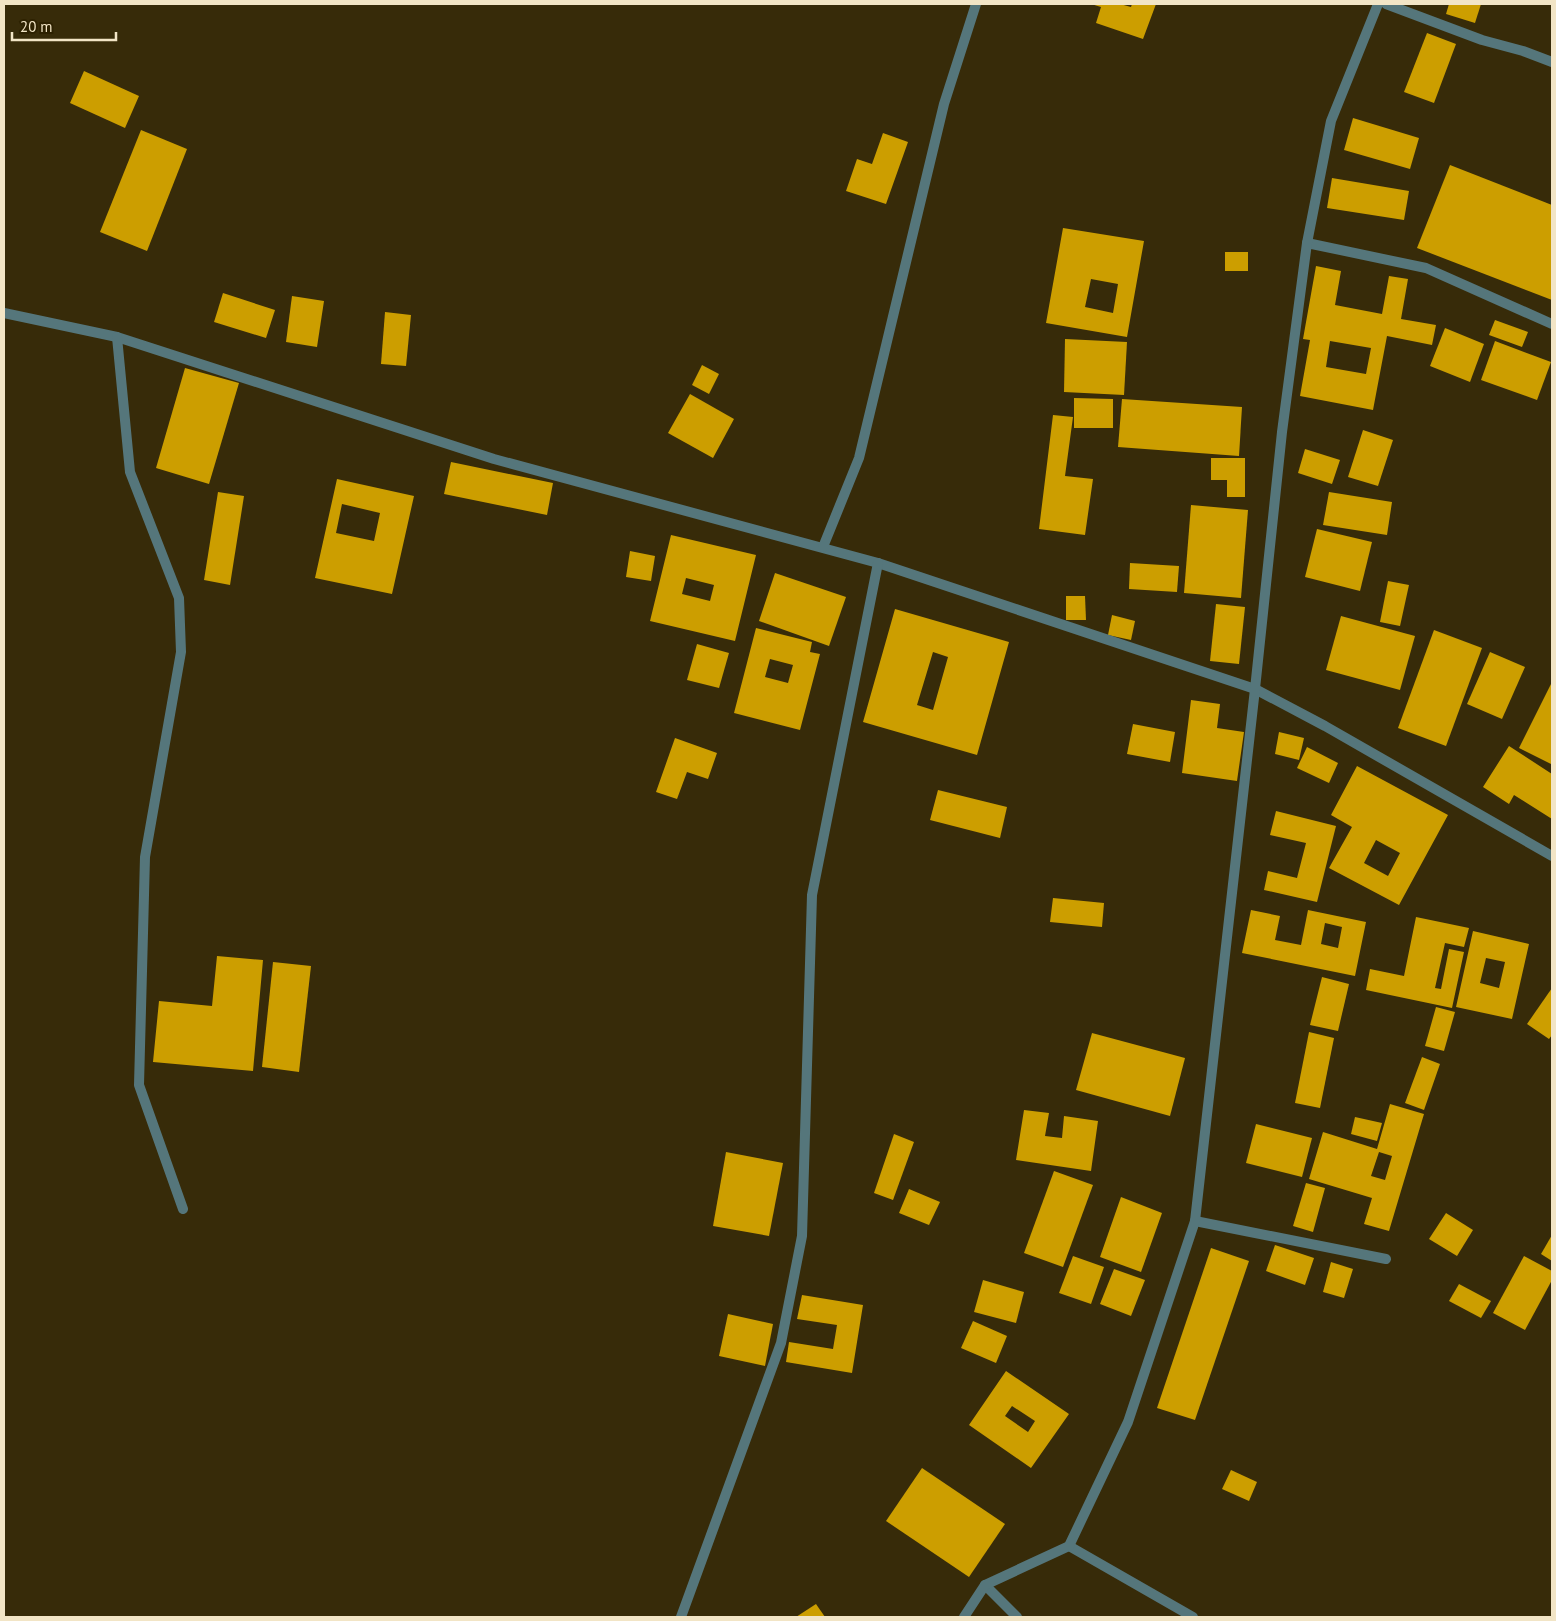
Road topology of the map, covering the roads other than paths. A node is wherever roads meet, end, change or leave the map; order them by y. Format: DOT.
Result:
graph roads {
  1 [pos="976,4"];
  2 [pos="1378,4"];
  3 [pos="1386,4"];
  4 [pos="1552,62"];
  5 [pos="1307,243"];
  6 [pos="4,313"];
  7 [pos="1552,324"];
  8 [pos="117,337"];
  9 [pos="823,547"];
  10 [pos="878,563"];
  11 [pos="1255,689"];
  12 [pos="1552,856"];
  13 [pos="183,1210"];
  14 [pos="1195,1221"];
  15 [pos="1386,1259"];
  16 [pos="1069,1546"];
  17 [pos="986,1585"];
  18 [pos="681,1617"];
  19 [pos="964,1617"];
  20 [pos="1017,1617"];
  21 [pos="1193,1617"];
  1 -- 9 [label="street"];
  2 -- 5 [label="street"];
  3 -- 4 [label="street"];
  5 -- 7 [label="street"];
  5 -- 11 [label="street"];
  6 -- 8 [label="street"];
  8 -- 9 [label="street"];
  8 -- 13 [label="street"];
  9 -- 10 [label="street"];
  10 -- 11 [label="street"];
  10 -- 18 [label="street"];
  11 -- 12 [label="street"];
  11 -- 14 [label="street"];
  14 -- 15 [label="street"];
  14 -- 16 [label="street"];
  16 -- 17 [label="street"];
  16 -- 21 [label="street"];
  17 -- 19 [label="street"];
  17 -- 20 [label="street"];
}
